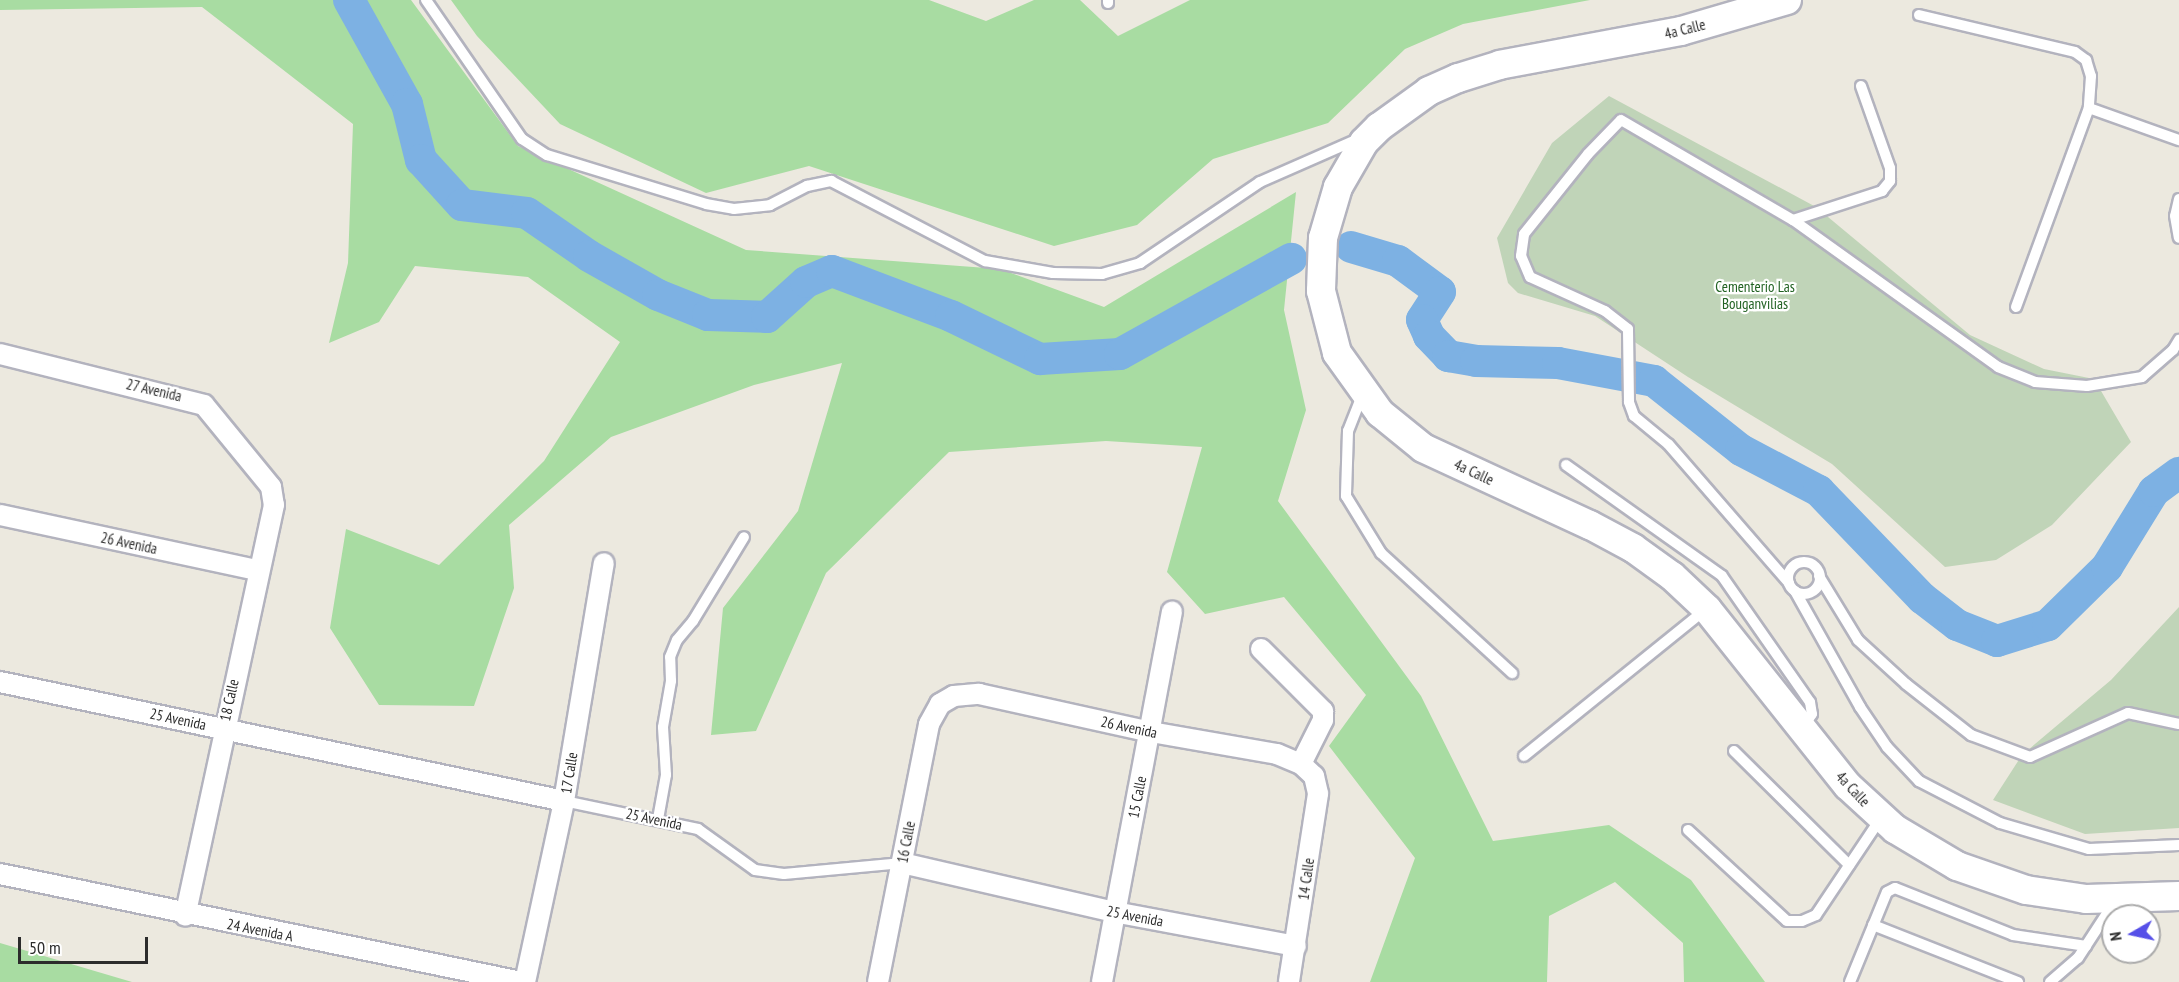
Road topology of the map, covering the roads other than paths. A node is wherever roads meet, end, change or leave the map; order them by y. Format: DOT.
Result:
graph roads {
  1 [pos="426,0"];
  2 [pos="1787,0"];
  3 [pos="1919,15"];
  4 [pos="1861,86"];
  5 [pos="2089,108"];
  6 [pos="1379,127"];
  7 [pos="2179,140"];
  8 [pos="2179,199"];
  9 [pos="1793,220"];
  10 [pos="2179,238"];
  11 [pos="2016,307"];
  12 [pos="2179,340"];
  13 [pos="0,354"];
  14 [pos="1364,393"];
  15 [pos="1566,465"];
  16 [pos="271,487"];
  17 [pos="0,515"];
  18 [pos="744,537"];
  19 [pos="604,563"];
  20 [pos="257,570"];
  21 [pos="1819,576"];
  22 [pos="1792,587"];
  23 [pos="1707,609"];
  24 [pos="1172,612"];
  25 [pos="1260,649"];
  26 [pos="1512,673"];
  27 [pos="0,682"];
  28 [pos="940,704"];
  29 [pos="2179,724"];
  30 [pos="1802,728"];
  31 [pos="223,729"];
  32 [pos="1150,732"];
  33 [pos="1734,751"];
  34 [pos="1524,756"];
  35 [pos="1308,770"];
  36 [pos="564,801"];
  37 [pos="1881,818"];
  38 [pos="657,819"];
  39 [pos="1688,830"];
  40 [pos="2179,845"];
  41 [pos="902,863"];
  42 [pos="1849,865"];
  43 [pos="0,873"];
  44 [pos="2179,896"];
  45 [pos="2117,899"];
  46 [pos="1114,912"];
  47 [pos="185,915"];
  48 [pos="1873,925"];
  49 [pos="2086,945"];
  50 [pos="1296,946"];
  51 [pos="523,982"];
  52 [pos="878,982"];
  53 [pos="1102,982"];
  54 [pos="1289,982"];
  55 [pos="1850,982"];
  56 [pos="2018,982"];
  57 [pos="2050,982"];
  1 -- 6 [label="lane"];
  2 -- 6 [label="main road, 4a Calle"];
  3 -- 5 [label="lane"];
  4 -- 9 [label="lane"];
  5 -- 7 [label="lane"];
  5 -- 11 [label="lane"];
  6 -- 14 [label="main road, 4a Calle"];
  8 -- 10 [label="lane"];
  9 -- 12 [label="lane"];
  9 -- 22 [label="lane"];
  13 -- 16 [label="street, 27 Avenida"];
  14 -- 23 [label="main road, 4a Calle"];
  14 -- 26 [label="lane"];
  15 -- 30 [label="lane"];
  16 -- 20 [label="street, 18 Calle"];
  17 -- 20 [label="street, 26 Avenida"];
  18 -- 38 [label="lane"];
  19 -- 36 [label="street, 17 Calle"];
  20 -- 31 [label="street, 18 Calle"];
  21 -- 22 [label="lane"];
  21 -- 22 [label="lane"];
  21 -- 29 [label="lane"];
  22 -- 40 [label="lane"];
  23 -- 30 [label="main road, 4a Calle"];
  23 -- 34 [label="lane"];
  24 -- 32 [label="street, 15 Calle"];
  25 -- 35 [label="street"];
  27 -- 31 [label="street, 25 Avenida"];
  28 -- 32 [label="street, 26 Avenida"];
  28 -- 41 [label="street, 16 Calle"];
  30 -- 37 [label="main road, 4a Calle"];
  31 -- 36 [label="street, 25 Avenida"];
  31 -- 47 [label="street, 18 Calle"];
  32 -- 35 [label="street, 26 Avenida"];
  32 -- 46 [label="street, 15 Calle"];
  33 -- 42 [label="lane"];
  35 -- 50 [label="street, 14 Calle"];
  36 -- 38 [label="lane, 25 Avenida"];
  36 -- 51 [label="street, 17 Calle"];
  37 -- 42 [label="lane"];
  37 -- 45 [label="main road, 4a Calle"];
  38 -- 41 [label="lane, 25 Avenida"];
  39 -- 42 [label="lane"];
  41 -- 46 [label="street, 25 Avenida"];
  41 -- 52 [label="street, 16 Calle"];
  43 -- 47 [label="street, 24 Avenida A"];
  44 -- 45 [label="main road, 4a Calle"];
  45 -- 49 [label="lane"];
  46 -- 50 [label="street, 25 Avenida"];
  46 -- 53 [label="street, 15 Calle"];
  47 -- 51 [label="street, 24 Avenida A"];
  48 -- 49 [label="lane"];
  48 -- 55 [label="lane"];
  48 -- 56 [label="lane"];
  49 -- 57 [label="lane"];
  50 -- 54 [label="street, 14 Calle"];
}
